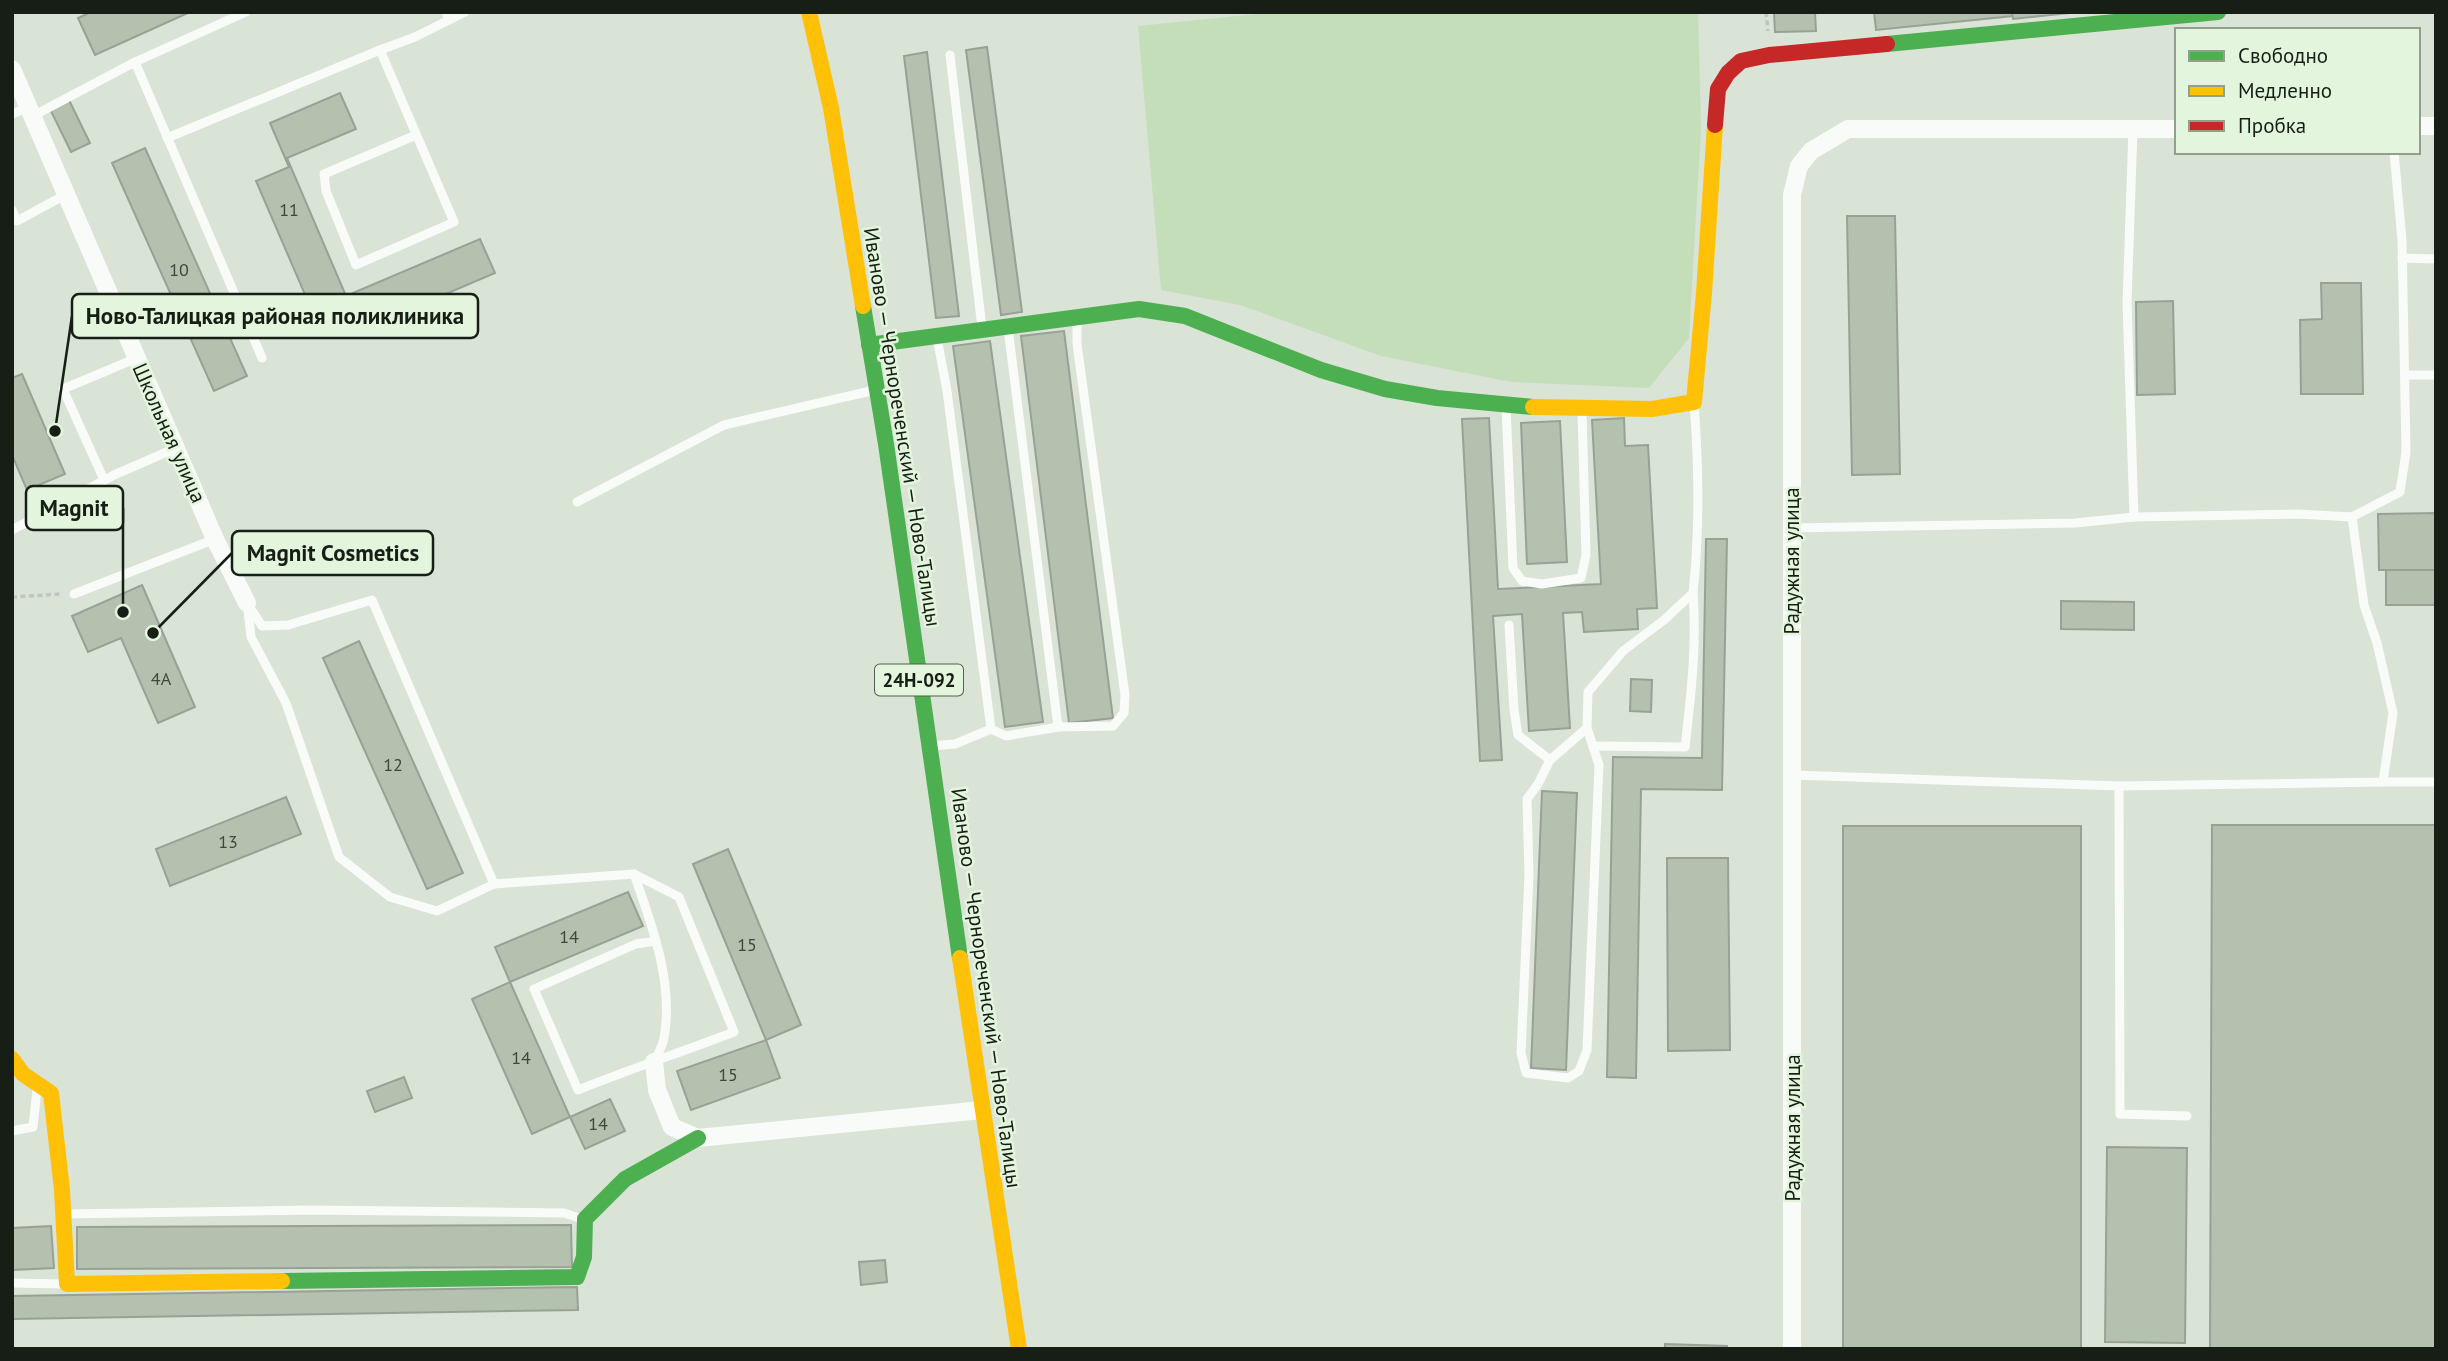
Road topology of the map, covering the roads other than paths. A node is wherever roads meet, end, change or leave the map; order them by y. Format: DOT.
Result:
graph roads {
  1 [pos="246,12"];
  2 [pos="465,12"];
  3 [pos="809,12"];
  4 [pos="2218,12"];
  5 [pos="447,16"];
  6 [pos="380,50"];
  7 [pos="950,55"];
  8 [pos="135,62"];
  9 [pos="12,69"];
  10 [pos="24,113"];
  11 [pos="2133,129"];
  12 [pos="2175,129"];
  13 [pos="416,135"];
  14 [pos="167,138"];
  15 [pos="2394,154"];
  16 [pos="65,195"];
  17 [pos="12,212"];
  18 [pos="2402,258"];
  19 [pos="2436,259"];
  20 [pos="1077,317"];
  21 [pos="1008,326"];
  22 [pos="983,330"];
  23 [pos="937,336"];
  24 [pos="869,345"];
  25 [pos="137,358"];
  26 [pos="262,358"];
  27 [pos="2405,375"];
  28 [pos="2436,375"];
  29 [pos="877,390"];
  30 [pos="1694,402"];
  31 [pos="1506,405"];
  32 [pos="1582,409"];
  33 [pos="176,448"];
  34 [pos="104,480"];
  35 [pos="577,502"];
  36 [pos="2134,517"];
  37 [pos="2352,517"];
  38 [pos="1791,528"];
  39 [pos="12,530"];
  40 [pos="215,539"];
  41 [pos="1693,593"];
  42 [pos="74,594"];
  43 [pos="247,604"];
  44 [pos="1509,625"];
  45 [pos="1058,727"];
  46 [pos="1587,728"];
  47 [pos="991,729"];
  48 [pos="928,746"];
  49 [pos="1593,746"];
  50 [pos="1550,760"];
  51 [pos="1792,775"];
  52 [pos="2383,782"];
  53 [pos="2436,782"];
  54 [pos="2119,786"];
  55 [pos="634,874"];
  56 [pos="494,884"];
  57 [pos="656,941"];
  58 [pos="12,1059"];
  59 [pos="653,1062"];
  60 [pos="37,1084"];
  61 [pos="982,1110"];
  62 [pos="2187,1116"];
  63 [pos="12,1130"];
  64 [pos="698,1138"];
  65 [pos="64,1214"];
  66 [pos="585,1219"];
  67 [pos="12,1283"];
  68 [pos="67,1284"];
  69 [pos="1019,1349"];
  70 [pos="1792,1349"];
  1 -- 8 [label="lane"];
  2 -- 5 [label="lane"];
  3 -- 24 [label="street, Иваново — Чернореченский — Ново-Талицы / 24Н-092"];
  4 -- 30 [label="street"];
  5 -- 6 [label="lane"];
  6 -- 13 [label="lane"];
  6 -- 14 [label="lane"];
  7 -- 22 [label="lane"];
  8 -- 10 [label="lane"];
  8 -- 14 [label="lane"];
  9 -- 10 [label="street, Школьная улица"];
  10 -- 16 [label="street, Школьная улица"];
  11 -- 12 [label="street, Радужная улица"];
  11 -- 36 [label="lane"];
  11 -- 38 [label="street, Радужная улица"];
  13 -- 13 [label="lane"];
  14 -- 26 [label="lane"];
  15 -- 18 [label="lane"];
  16 -- 17 [label="lane"];
  16 -- 25 [label="street, Школьная улица"];
  18 -- 19 [label="lane"];
  18 -- 27 [label="lane"];
  20 -- 21 [label="street"];
  20 -- 31 [label="street"];
  20 -- 45 [label="lane"];
  21 -- 22 [label="street"];
  21 -- 45 [label="lane"];
  22 -- 23 [label="street"];
  23 -- 24 [label="street"];
  23 -- 47 [label="lane"];
  24 -- 29 [label="street, Иваново — Чернореченский — Ново-Талицы / 24Н-092"];
  25 -- 33 [label="street, Школьная улица"];
  25 -- 34 [label="lane"];
  27 -- 28 [label="lane"];
  27 -- 37 [label="lane"];
  29 -- 35 [label="lane"];
  29 -- 48 [label="street, Иваново — Чернореченский — Ново-Талицы / 24Н-092"];
  30 -- 32 [label="street"];
  30 -- 41 [label="lane"];
  31 -- 32 [label="street"];
  31 -- 32 [label="lane"];
  33 -- 34 [label="lane"];
  33 -- 40 [label="street, Школьная улица"];
  34 -- 39 [label="lane"];
  36 -- 37 [label="lane"];
  36 -- 38 [label="lane"];
  37 -- 52 [label="lane"];
  38 -- 51 [label="street, Радужная улица"];
  40 -- 42 [label="lane"];
  40 -- 43 [label="street, Школьная улица"];
  41 -- 46 [label="lane"];
  41 -- 49 [label="lane"];
  43 -- 56 [label="lane"];
  43 -- 56 [label="lane"];
  44 -- 50 [label="lane"];
  45 -- 47 [label="lane"];
  46 -- 49 [label="lane"];
  46 -- 50 [label="lane"];
  47 -- 48 [label="lane"];
  48 -- 61 [label="street, Иваново — Чернореченский — Ново-Талицы / 24Н-092"];
  49 -- 50 [label="lane"];
  51 -- 54 [label="lane"];
  51 -- 70 [label="street, Радужная улица"];
  52 -- 53 [label="lane"];
  52 -- 54 [label="lane"];
  54 -- 62 [label="lane"];
  55 -- 56 [label="lane"];
  55 -- 57 [label="lane"];
  55 -- 59 [label="lane"];
  57 -- 59 [label="lane"];
  57 -- 59 [label="lane"];
  58 -- 60 [label="street"];
  59 -- 64 [label="street"];
  60 -- 63 [label="lane"];
  60 -- 65 [label="street"];
  61 -- 64 [label="street"];
  61 -- 69 [label="street, Иваново — Чернореченский — Ново-Талицы / 24Н-092"];
  64 -- 66 [label="street"];
  65 -- 66 [label="lane"];
  65 -- 68 [label="street"];
  66 -- 68 [label="street"];
  67 -- 68 [label="lane"];
}
